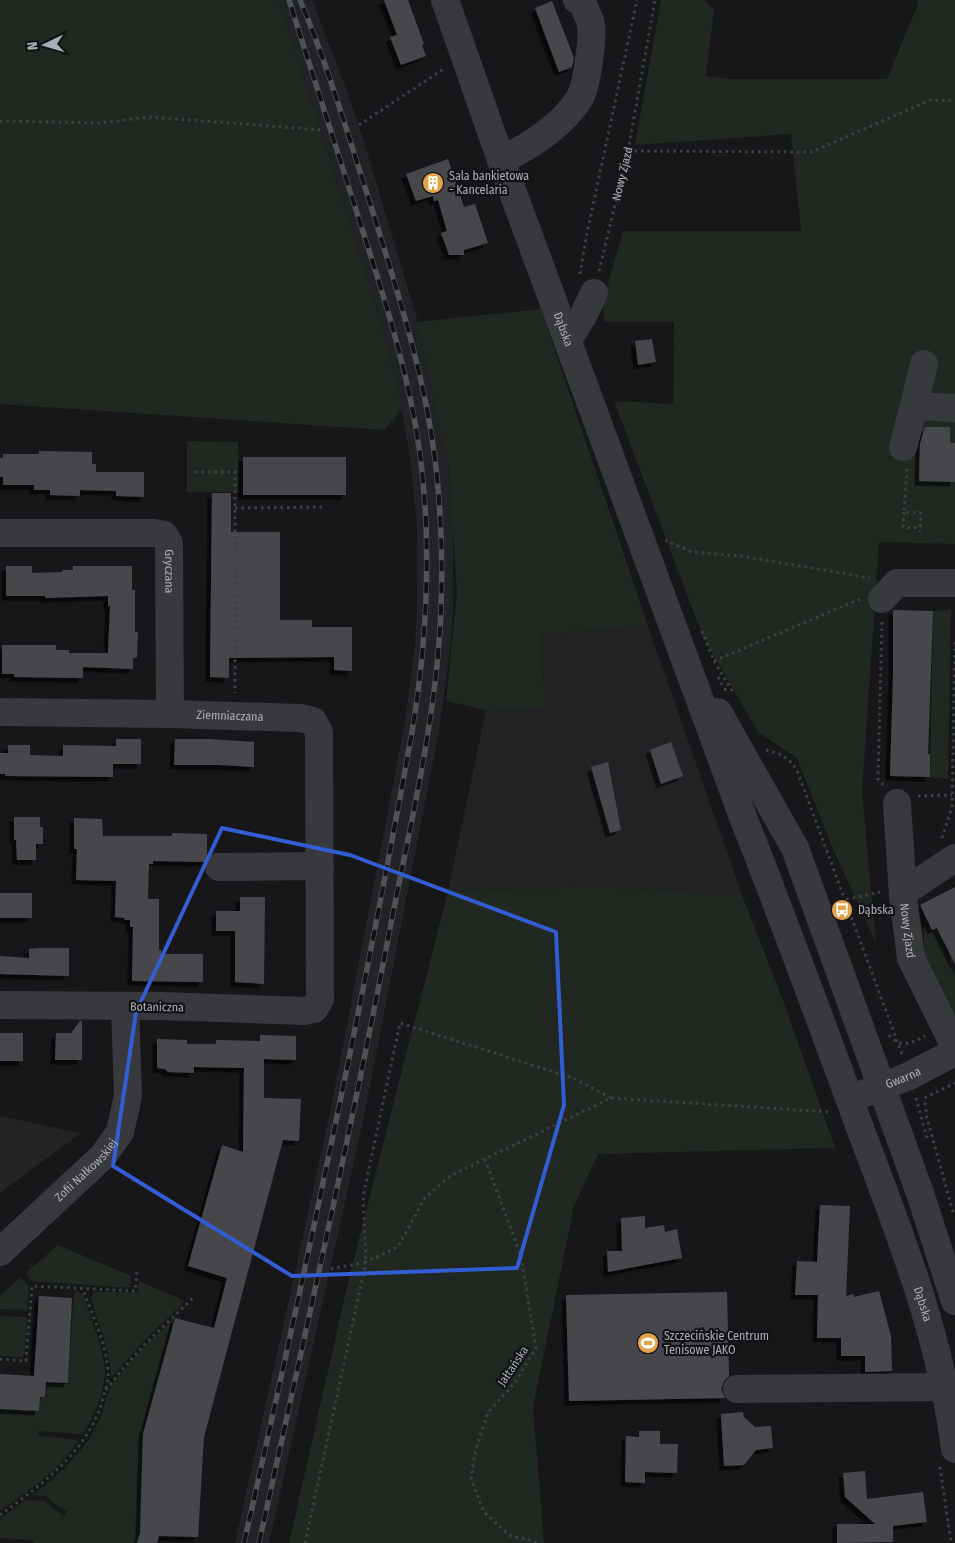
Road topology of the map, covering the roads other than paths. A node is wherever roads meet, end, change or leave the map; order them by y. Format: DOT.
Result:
graph roads {
  1 [pos="445,0"];
  2 [pos="577,0"];
  3 [pos="502,160"];
  4 [pos="589,303"];
  5 [pos="568,340"];
  6 [pos="924,364"];
  7 [pos="914,406"];
  8 [pos="955,408"];
  9 [pos="903,447"];
  10 [pos="0,533"];
  11 [pos="955,584"];
  12 [pos="880,593"];
  13 [pos="685,657"];
  14 [pos="0,712"];
  15 [pos="170,714"];
  16 [pos="897,800"];
  17 [pos="955,858"];
  18 [pos="320,866"];
  19 [pos="219,867"];
  20 [pos="903,887"];
  21 [pos="0,1005"];
  22 [pos="125,1006"];
  23 [pos="314,1009"];
  24 [pos="955,1047"];
  25 [pos="955,1052"];
  26 [pos="882,1087"];
  27 [pos="835,1104"];
  28 [pos="0,1252"];
  29 [pos="955,1302"];
  30 [pos="946,1387"];
  31 [pos="737,1389"];
  32 [pos="947,1455"];
  1 -- 3 [label="street, Dąbska"];
  2 -- 3 [label="street"];
  3 -- 5 [label="street, Dąbska"];
  4 -- 5 [label="street"];
  5 -- 13 [label="street, Dąbska"];
  6 -- 7 [label="street"];
  7 -- 8 [label="street"];
  7 -- 9 [label="street"];
  10 -- 15 [label="street, Gryczana"];
  11 -- 12 [label="street"];
  13 -- 26 [label="street, Dąbska"];
  13 -- 27 [label="street, Dąbska"];
  14 -- 15 [label="street, Ziemniaczana"];
  15 -- 18 [label="street, Ziemniaczana"];
  16 -- 20 [label="street, Nowy Zjazd"];
  17 -- 20 [label="street"];
  18 -- 19 [label="street"];
  18 -- 23 [label="street, Ziemniaczana"];
  20 -- 24 [label="street, Nowy Zjazd"];
  21 -- 22 [label="street, Botaniczna"];
  22 -- 23 [label="street, Botaniczna"];
  22 -- 28 [label="street, Zofii Nałkowskiej"];
  25 -- 26 [label="street, Gwarna"];
  26 -- 27 [label="street, Gwarna"];
  26 -- 29 [label="street, Dąbska"];
  27 -- 30 [label="street, Dąbska"];
  30 -- 31 [label="street"];
  30 -- 32 [label="street, Dąbska"];
}
